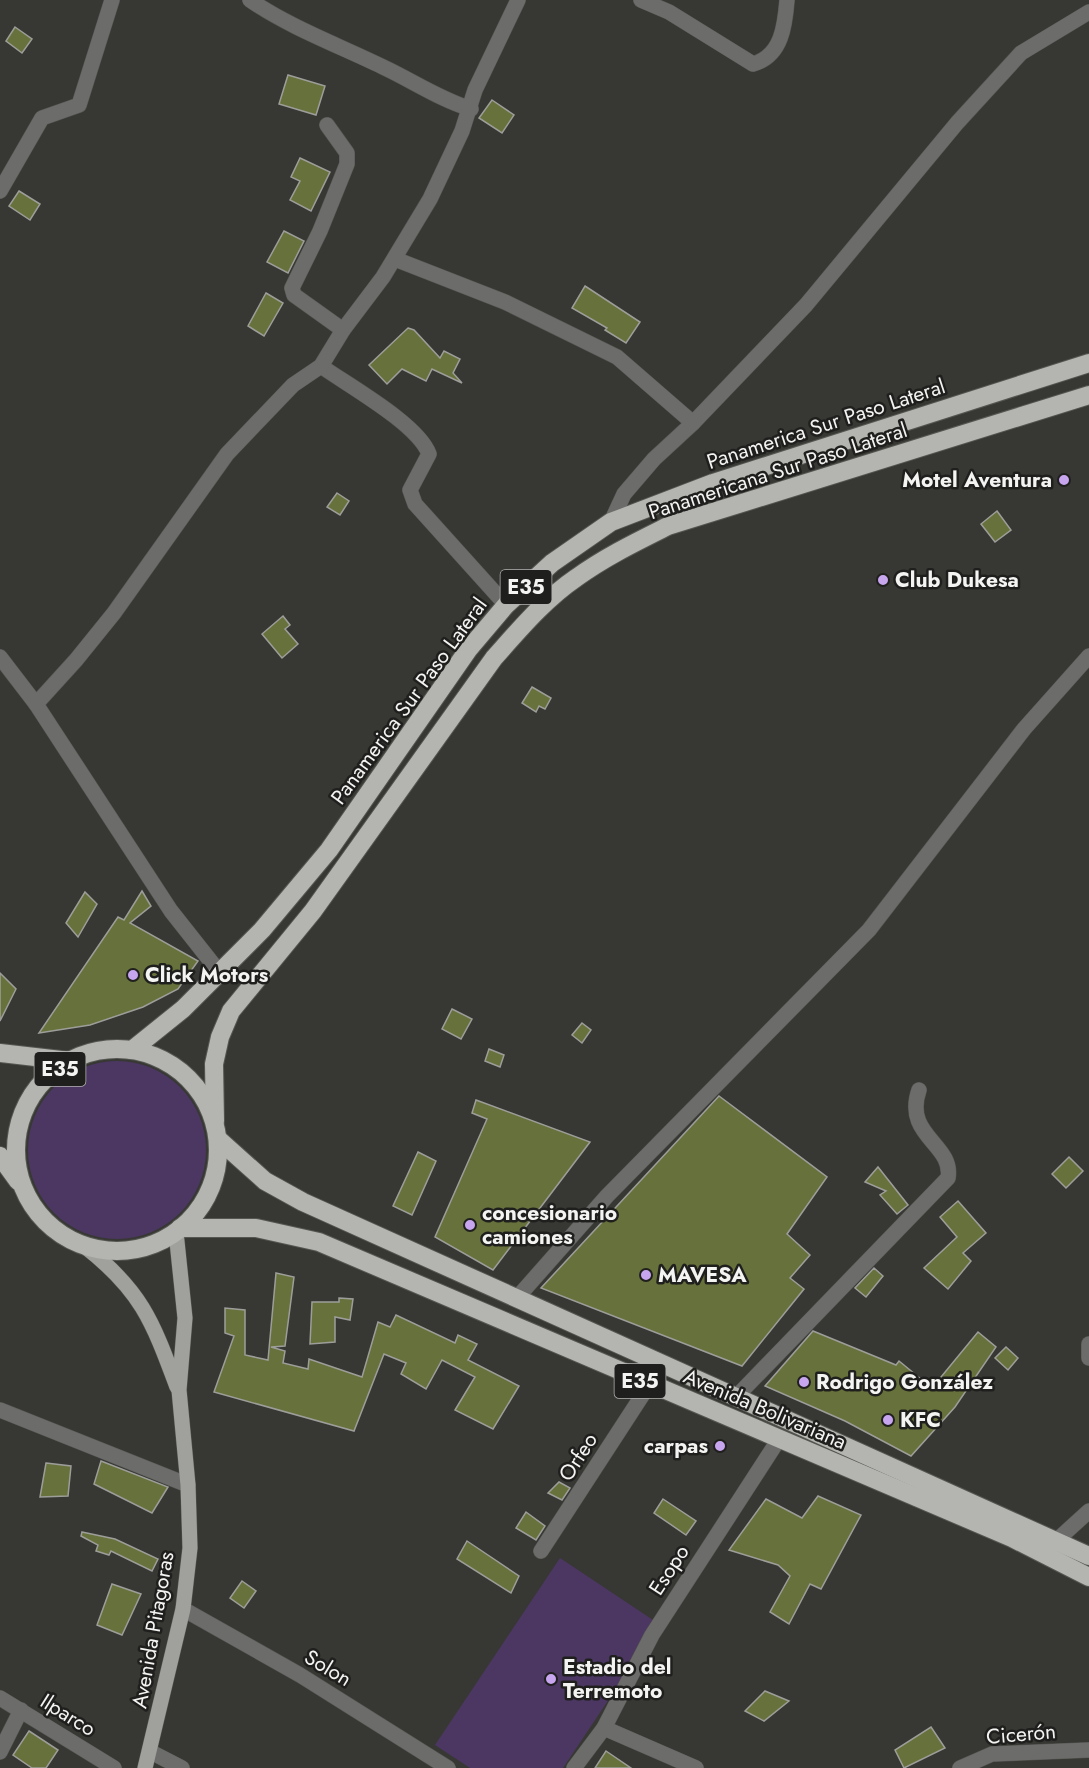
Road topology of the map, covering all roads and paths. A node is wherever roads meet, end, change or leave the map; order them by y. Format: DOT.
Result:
graph roads {
  1 [pos="112,0"];
  2 [pos="250,0"];
  3 [pos="518,0"];
  4 [pos="641,0"];
  5 [pos="787,0"];
  6 [pos="1089,12"];
  7 [pos="471,109"];
  8 [pos="327,125"];
  9 [pos="0,191"];
  10 [pos="395,259"];
  11 [pos="344,330"];
  12 [pos="1089,363"];
  13 [pos="321,366"];
  14 [pos="1089,395"];
  15 [pos="693,423"];
  16 [pos="611,522"];
  17 [pos="506,605"];
  18 [pos="1089,656"];
  19 [pos="0,657"];
  20 [pos="36,704"];
  21 [pos="220,973"];
  22 [pos="132,1050"];
  23 [pos="0,1053"];
  24 [pos="70,1061"];
  25 [pos="919,1090"];
  26 [pos="216,1130"];
  27 [pos="0,1156"];
  28 [pos="23,1187"];
  29 [pos="178,1230"];
  30 [pos="83,1245"];
  31 [pos="516,1299"];
  32 [pos="1089,1344"];
  33 [pos="1089,1358"];
  34 [pos="649,1385"];
  35 [pos="179,1390"];
  36 [pos="736,1397"];
  37 [pos="0,1410"];
  38 [pos="779,1439"];
  39 [pos="188,1485"];
  40 [pos="1089,1511"];
  41 [pos="1056,1540"];
  42 [pos="541,1551"];
  43 [pos="1089,1556"];
  44 [pos="1089,1577"];
  45 [pos="183,1609"];
  46 [pos="0,1698"];
  47 [pos="21,1710"];
  48 [pos="604,1728"];
  49 [pos="1089,1750"];
  50 [pos="0,1752"];
  51 [pos="151,1752"];
  52 [pos="114,1768"];
  53 [pos="145,1768"];
  54 [pos="182,1768"];
  55 [pos="448,1768"];
  56 [pos="574,1768"];
  57 [pos="696,1768"];
  58 [pos="960,1768"];
  1 -- 9 [label="street"];
  2 -- 7 [label="street"];
  3 -- 7 [label="street"];
  4 -- 5 [label="street"];
  6 -- 15 [label="street"];
  7 -- 10 [label="street"];
  8 -- 11 [label="street"];
  10 -- 11 [label="street"];
  10 -- 15 [label="street"];
  11 -- 13 [label="street"];
  12 -- 16 [label="highway, Panamerica Sur Paso Lateral / E35"];
  13 -- 17 [label="street"];
  13 -- 20 [label="street"];
  14 -- 26 [label="highway, Panamericana Sur Paso Lateral / E35"];
  15 -- 16 [label="street"];
  16 -- 17 [label="highway, Panamerica Sur Paso Lateral / E35"];
  17 -- 21 [label="highway, Panamerica Sur Paso Lateral / E35"];
  18 -- 31 [label="street"];
  19 -- 20 [label="street"];
  20 -- 21 [label="street"];
  21 -- 22 [label="highway, Panamerica Sur Paso Lateral / E35"];
  22 -- 24 [label="highway, E35"];
  22 -- 26 [label="highway, E35"];
  23 -- 24 [label="highway"];
  24 -- 28 [label="highway, E35"];
  25 -- 36 [label="street"];
  26 -- 29 [label="highway, E35"];
  26 -- 31 [label="highway, Avenida Bolivariana / E35"];
  27 -- 28 [label="highway"];
  28 -- 30 [label="highway, E35"];
  29 -- 30 [label="highway, E35"];
  29 -- 34 [label="highway, Avenida Bolivariana / E35"];
  29 -- 35 [label="main road, Avenida Pitagoras"];
  30 -- 35 [label="main road, Avenida Pitagoras"];
  31 -- 36 [label="highway, Avenida Bolivariana / E35"];
  32 -- 33 [label="street"];
  34 -- 38 [label="highway, Avenida Bolivariana / E35"];
  34 -- 42 [label="street, Orfeo"];
  35 -- 39 [label="main road, Avenida Pitagoras"];
  36 -- 41 [label="highway, Avenida Bolivariana / E35"];
  37 -- 39 [label="street"];
  38 -- 44 [label="highway, Avenida Bolivariana / E35"];
  38 -- 48 [label="street, Esopo"];
  39 -- 45 [label="main road, Avenida Pitagoras"];
  40 -- 41 [label="street"];
  41 -- 43 [label="highway, Avenida Bolivariana / E35"];
  45 -- 51 [label="main road, Avenida Pitagoras"];
  45 -- 55 [label="street, Solon"];
  46 -- 47 [label="street, Ilparco"];
  47 -- 50 [label="street"];
  47 -- 52 [label="street, Ilparco"];
  48 -- 56 [label="street, Esopo"];
  48 -- 57 [label="street"];
  49 -- 58 [label="street, Cicerón"];
  51 -- 53 [label="main road, Avenida Pitagoras"];
  51 -- 54 [label="street"];
}
